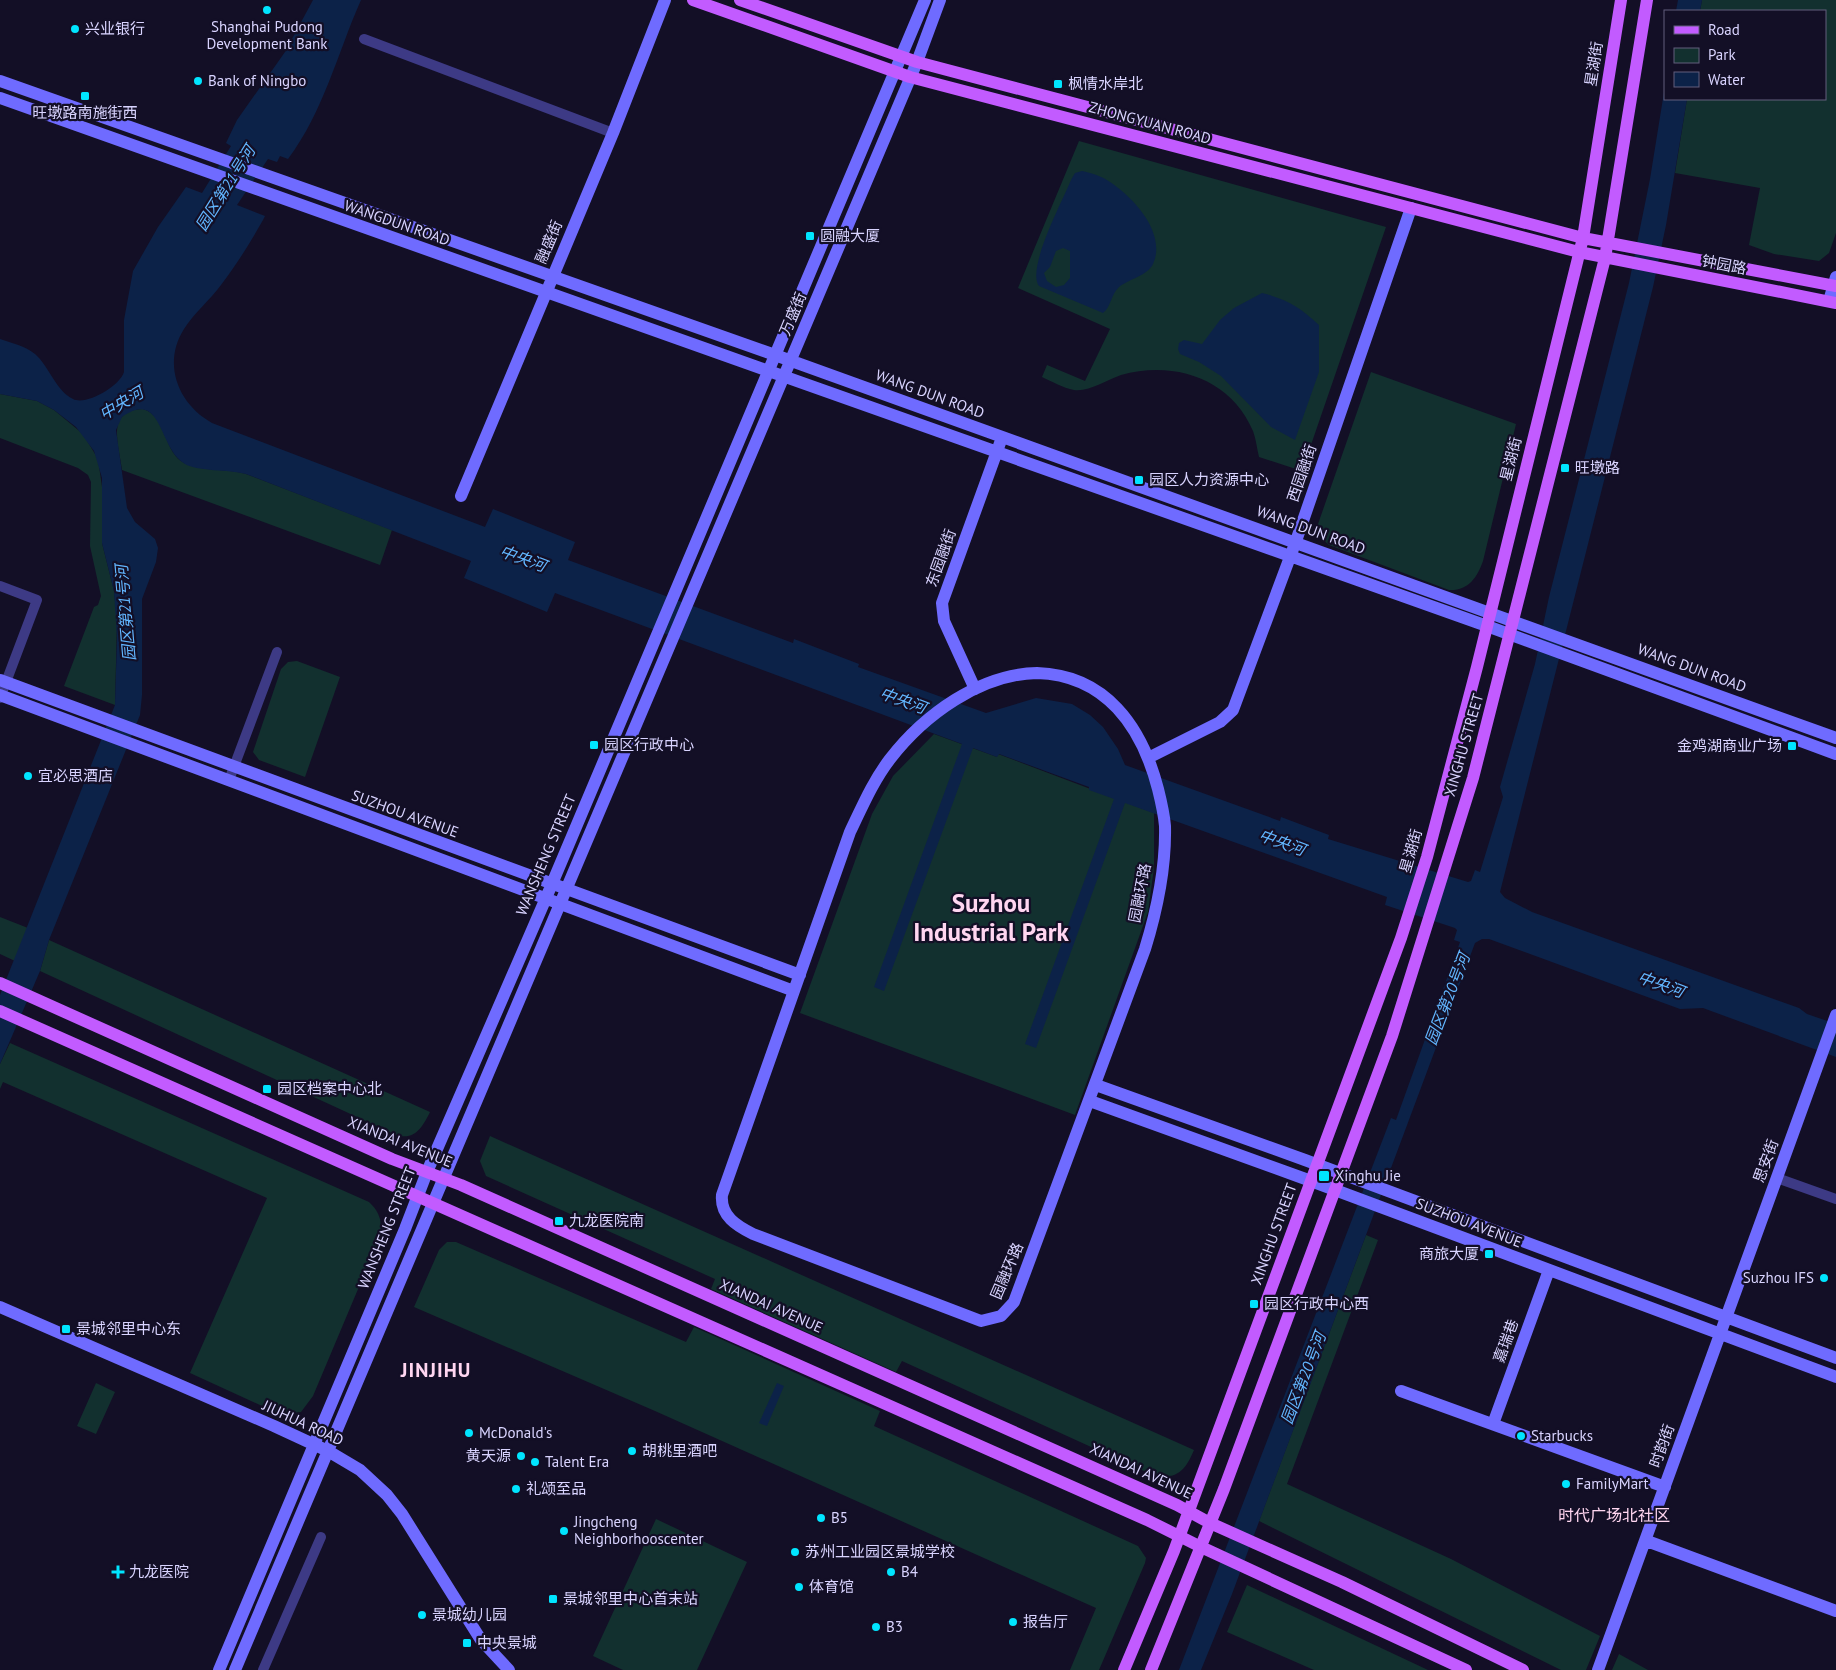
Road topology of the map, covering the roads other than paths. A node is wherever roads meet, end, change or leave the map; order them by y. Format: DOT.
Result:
graph roads {
  1 [pos="666,0"];
  2 [pos="693,0"];
  3 [pos="740,0"];
  4 [pos="925,0"];
  5 [pos="940,0"];
  6 [pos="1621,0"];
  7 [pos="1647,0"];
  8 [pos="364,39"];
  9 [pos="900,57"];
  10 [pos="916,62"];
  11 [pos="894,72"];
  12 [pos="910,77"];
  13 [pos="0,81"];
  14 [pos="0,98"];
  15 [pos="612,133"];
  16 [pos="1411,208"];
  17 [pos="1582,238"];
  18 [pos="1608,243"];
  19 [pos="1579,252"];
  20 [pos="1605,258"];
  21 [pos="552,276"];
  22 [pos="1835,283"];
  23 [pos="546,292"];
  24 [pos="1832,302"];
  25 [pos="775,355"];
  26 [pos="790,361"];
  27 [pos="768,371"];
  28 [pos="784,376"];
  29 [pos="1002,438"];
  30 [pos="997,451"];
  31 [pos="461,496"];
  32 [pos="1296,541"];
  33 [pos="1290,556"];
  34 [pos="0,586"];
  35 [pos="1490,612"];
  36 [pos="1515,622"];
  37 [pos="1487,626"];
  38 [pos="658,634"];
  39 [pos="1511,634"];
  40 [pos="278,652"];
  41 [pos="3,681"];
  42 [pos="971,691"];
  43 [pos="0,696"];
  44 [pos="1836,738"];
  45 [pos="1836,754"];
  46 [pos="1148,758"];
  47 [pos="234,767"];
  48 [pos="229,780"];
  49 [pos="550,884"];
  50 [pos="566,890"];
  51 [pos="546,898"];
  52 [pos="560,904"];
  53 [pos="1407,920"];
  54 [pos="800,975"];
  55 [pos="1,984"];
  56 [pos="794,991"];
  57 [pos="0,1011"];
  58 [pos="1835,1017"];
  59 [pos="1096,1085"];
  60 [pos="1090,1101"];
  61 [pos="1317,1164"];
  62 [pos="427,1172"];
  63 [pos="1341,1174"];
  64 [pos="444,1178"];
  65 [pos="1777,1178"];
  66 [pos="1311,1181"];
  67 [pos="1335,1190"];
  68 [pos="417,1197"];
  69 [pos="1836,1199"];
  70 [pos="433,1204"];
  71 [pos="1549,1270"];
  72 [pos="0,1307"];
  73 [pos="1726,1317"];
  74 [pos="1720,1334"];
  75 [pos="1836,1358"];
  76 [pos="1836,1377"];
  77 [pos="1402,1391"];
  78 [pos="1493,1424"];
  79 [pos="314,1445"];
  80 [pos="328,1451"];
  81 [pos="1665,1487"];
  82 [pos="1189,1511"];
  83 [pos="1210,1523"];
  84 [pos="1180,1536"];
  85 [pos="321,1537"];
  86 [pos="1647,1541"];
  87 [pos="1201,1547"];
  88 [pos="1836,1611"];
  89 [pos="219,1670"];
  90 [pos="235,1670"];
  91 [pos="263,1670"];
  92 [pos="508,1670"];
  93 [pos="1124,1670"];
  94 [pos="1151,1670"];
  95 [pos="1466,1670"];
  96 [pos="1523,1670"];
  97 [pos="1598,1670"];
  1 -- 15 [label="main road, 融盛街"];
  2 -- 11 [label="main road, ZHONGYUAN ROAD"];
  3 -- 9 [label="main road, ZHONGYUAN ROAD"];
  4 -- 9 [label="main road, 万盛街"];
  5 -- 10 [label="main road, 万盛街"];
  6 -- 17 [label="main road, 星湖街"];
  7 -- 18 [label="main road"];
  8 -- 15 [label="street"];
  9 -- 10 [label="main road, ZHONGYUAN ROAD"];
  9 -- 11 [label="main road, 万盛街"];
  10 -- 12 [label="main road, 万盛街"];
  10 -- 17 [label="main road, ZHONGYUAN ROAD"];
  11 -- 12 [label="main road, ZHONGYUAN ROAD"];
  11 -- 25 [label="main road, 万盛街"];
  12 -- 16 [label="main road, ZHONGYUAN ROAD"];
  12 -- 26 [label="main road, 万盛街"];
  13 -- 21 [label="main road, WANGDUN ROAD"];
  14 -- 23 [label="main road, WANGDUN ROAD"];
  15 -- 21 [label="main road, 融盛街"];
  16 -- 19 [label="main road, ZHONGYUAN ROAD"];
  16 -- 32 [label="main road, 西园融街"];
  17 -- 18 [label="main road, ZHONGYUAN ROAD"];
  17 -- 19 [label="main road, 星湖街"];
  18 -- 20 [label="main road"];
  18 -- 22 [label="main road, 钟园路"];
  19 -- 20 [label="main road, ZHONGYUAN ROAD"];
  19 -- 35 [label="main road, 星湖街"];
  20 -- 24 [label="main road, 钟园路"];
  20 -- 36 [label="main road"];
  21 -- 23 [label="main road, 融盛街"];
  21 -- 25 [label="main road, WANGDUN ROAD"];
  22 -- 24 [label="main road"];
  23 -- 27 [label="main road, WANGDUN ROAD"];
  23 -- 31 [label="main road, 融盛街"];
  25 -- 26 [label="main road, WANG DUN ROAD"];
  25 -- 27 [label="main road, 万盛街"];
  26 -- 28 [label="main road, 万盛街"];
  26 -- 29 [label="main road, WANG DUN ROAD"];
  27 -- 28 [label="main road, WANGDUN ROAD"];
  27 -- 38 [label="main road, 万盛街"];
  28 -- 30 [label="main road, WANG DUN ROAD"];
  28 -- 50 [label="main road, 万盛街"];
  29 -- 30 [label="main road, 东园融街"];
  29 -- 32 [label="main road, WANG DUN ROAD"];
  30 -- 33 [label="main road, WANG DUN ROAD"];
  30 -- 42 [label="main road, 东园融街"];
  32 -- 33 [label="main road, 西园融街"];
  32 -- 35 [label="main road, WANG DUN ROAD"];
  33 -- 37 [label="main road, WANG DUN ROAD"];
  33 -- 46 [label="main road, 西园融街"];
  34 -- 41 [label="street"];
  35 -- 36 [label="main road, WANG DUN ROAD"];
  35 -- 37 [label="main road, 星湖街"];
  36 -- 39 [label="main road"];
  36 -- 44 [label="main road, WANG DUN ROAD"];
  37 -- 39 [label="main road, WANG DUN ROAD"];
  37 -- 53 [label="main road, 星湖街"];
  38 -- 49 [label="main road, WANSHENG STREET"];
  39 -- 45 [label="main road, WANG DUN ROAD"];
  39 -- 63 [label="main road, XINGHU STREET"];
  40 -- 47 [label="street"];
  41 -- 43 [label="street"];
  41 -- 47 [label="main road, SUZHOU AVENUE"];
  42 -- 46 [label="main road, 园融环路"];
  42 -- 54 [label="main road, 园融环路"];
  43 -- 48 [label="main road, SUZHOU AVENUE"];
  46 -- 59 [label="main road, 园融环路"];
  47 -- 48 [label="street"];
  47 -- 49 [label="main road, SUZHOU AVENUE"];
  48 -- 51 [label="main road, SUZHOU AVENUE"];
  49 -- 50 [label="main road, SUZHOU AVENUE"];
  49 -- 51 [label="main road, WANSHENG STREET"];
  50 -- 52 [label="main road"];
  50 -- 54 [label="main road, SUZHOU AVENUE"];
  51 -- 52 [label="main road, SUZHOU AVENUE"];
  51 -- 62 [label="main road, WANSHENG STREET"];
  52 -- 56 [label="main road, SUZHOU AVENUE"];
  52 -- 64 [label="main road"];
  53 -- 61 [label="main road, XINGHU STREET"];
  54 -- 56 [label="main road, 园融环路"];
  55 -- 62 [label="main road, XIANDAI AVENUE"];
  56 -- 60 [label="main road, 园融环路"];
  57 -- 68 [label="main road"];
  58 -- 65 [label="main road, 思安街"];
  59 -- 60 [label="main road, 园融环路"];
  59 -- 61 [label="main road, SUZHOU AVENUE"];
  60 -- 66 [label="main road, SUZHOU AVENUE"];
  61 -- 63 [label="main road, SUZHOU AVENUE"];
  61 -- 66 [label="main road, XINGHU STREET"];
  62 -- 64 [label="main road, XIANDAI AVENUE"];
  62 -- 68 [label="main road, WANSHENG STREET"];
  63 -- 67 [label="main road"];
  63 -- 73 [label="main road, SUZHOU AVENUE"];
  64 -- 70 [label="main road"];
  64 -- 82 [label="main road, XIANDAI AVENUE"];
  65 -- 69 [label="street"];
  65 -- 73 [label="main road, 思安街"];
  66 -- 67 [label="main road, SUZHOU AVENUE"];
  66 -- 82 [label="main road, XINGHU STREET"];
  67 -- 71 [label="main road, SUZHOU AVENUE"];
  67 -- 83 [label="main road"];
  68 -- 70 [label="main road"];
  68 -- 79 [label="main road, WANSHENG STREET"];
  70 -- 80 [label="main road"];
  70 -- 84 [label="main road"];
  71 -- 74 [label="main road, SUZHOU AVENUE"];
  71 -- 78 [label="main road, 嘉瑞巷"];
  72 -- 79 [label="main road, JIUHUA ROAD"];
  73 -- 74 [label="main road, 时韵街"];
  73 -- 75 [label="main road, SUZHOU AVENUE"];
  74 -- 76 [label="main road, SUZHOU AVENUE"];
  74 -- 81 [label="main road, 时韵街"];
  77 -- 78 [label="main road"];
  78 -- 81 [label="main road"];
  79 -- 80 [label="main road, JIUHUA ROAD"];
  79 -- 89 [label="main road, WANSHENG STREET"];
  80 -- 90 [label="main road"];
  80 -- 92 [label="main road, JIUHUA ROAD"];
  81 -- 86 [label="main road, 时韵街"];
  82 -- 83 [label="main road, XIANDAI AVENUE"];
  82 -- 84 [label="main road, XINGHU STREET"];
  83 -- 87 [label="main road"];
  83 -- 96 [label="main road, XIANDAI AVENUE"];
  84 -- 87 [label="main road"];
  84 -- 93 [label="main road, XINGHU STREET"];
  85 -- 91 [label="street"];
  86 -- 88 [label="main road"];
  86 -- 97 [label="main road, 时韵街"];
  87 -- 94 [label="main road"];
  87 -- 95 [label="main road"];
}
